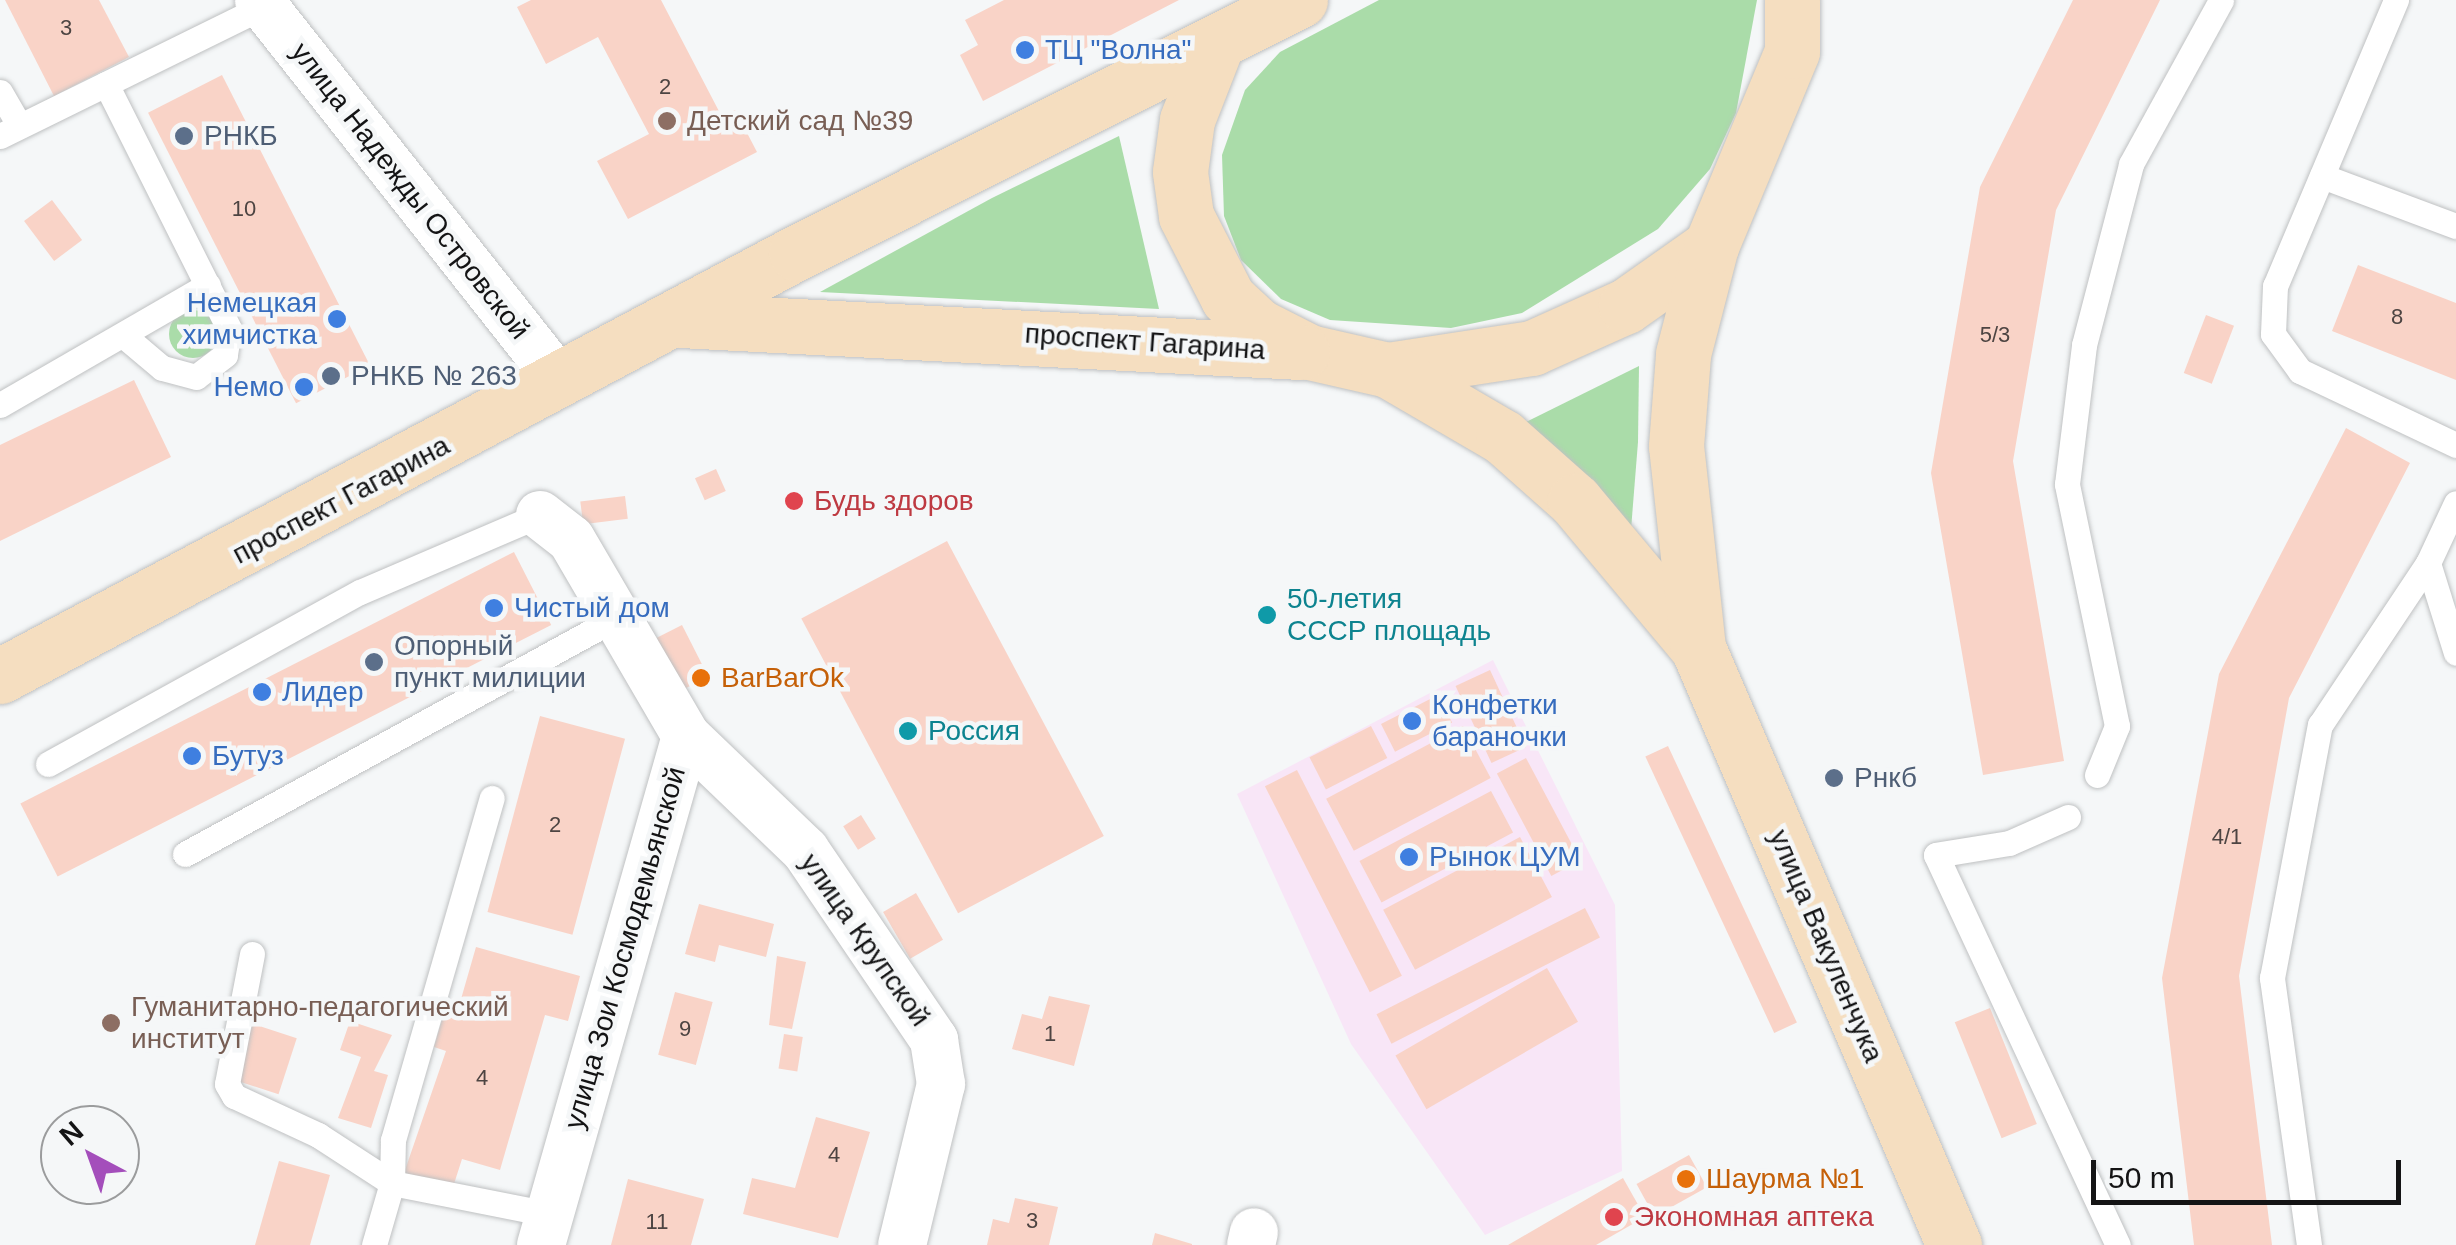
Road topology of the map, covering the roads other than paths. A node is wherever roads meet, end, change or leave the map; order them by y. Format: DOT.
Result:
graph roads {
  1 [pos="1300,0"];
  2 [pos="1824,0"];
  3 [pos="2221,0"];
  4 [pos="2396,0"];
  5 [pos="262,3"];
  6 [pos="1792,25"];
  7 [pos="1215,48"];
  8 [pos="106,84"];
  9 [pos="0,92"];
  10 [pos="10,131"];
  11 [pos="2322,176"];
  12 [pos="2456,226"];
  13 [pos="1711,246"];
  14 [pos="208,285"];
  15 [pos="680,320"];
  16 [pos="123,335"];
  17 [pos="1309,352"];
  18 [pos="1388,370"];
  19 [pos="561,382"];
  20 [pos="0,406"];
  21 [pos="2456,444"];
  22 [pos="2456,503"];
  23 [pos="540,516"];
  24 [pos="2428,563"];
  25 [pos="616,617"];
  26 [pos="1698,648"];
  27 [pos="2456,653"];
  28 [pos="0,676"];
  29 [pos="686,736"];
  30 [pos="48,764"];
  31 [pos="2098,775"];
  32 [pos="492,798"];
  33 [pos="2068,817"];
  34 [pos="185,854"];
  35 [pos="252,954"];
  36 [pos="392,1184"];
  37 [pos="544,1230"];
  38 [pos="374,1245"];
  39 [pos="902,1245"];
  40 [pos="1954,1245"];
  41 [pos="2118,1245"];
  42 [pos="2309,1245"];
  1 -- 7 [label="main road"];
  2 -- 6 [label="main road"];
  3 -- 31 [label="lane"];
  4 -- 11 [label="lane"];
  5 -- 8 [label="lane"];
  5 -- 19 [label="street, улица Надежды Островской"];
  6 -- 13 [label="main road"];
  7 -- 15 [label="main road, проспект Гагарина"];
  7 -- 17 [label="main road"];
  8 -- 10 [label="lane"];
  8 -- 14 [label="lane"];
  9 -- 10 [label="lane"];
  11 -- 12 [label="lane"];
  11 -- 21 [label="lane"];
  13 -- 18 [label="main road"];
  13 -- 26 [label="main road, улица Вакуленчука"];
  14 -- 16 [label="lane"];
  14 -- 16 [label="lane"];
  15 -- 17 [label="main road, проспект Гагарина"];
  15 -- 19 [label="main road, проспект Гагарина"];
  16 -- 20 [label="lane"];
  17 -- 18 [label="main road"];
  18 -- 26 [label="main road, улица Вакуленчука"];
  19 -- 28 [label="main road, проспект Гагарина"];
  22 -- 24 [label="lane"];
  23 -- 25 [label="street, улица Зои Космодемьянской"];
  23 -- 30 [label="lane"];
  24 -- 27 [label="lane"];
  24 -- 42 [label="lane"];
  25 -- 29 [label="street, улица Зои Космодемьянской"];
  25 -- 34 [label="lane"];
  26 -- 40 [label="main road, улица Вакуленчука"];
  29 -- 37 [label="street, улица Зои Космодемьянской"];
  29 -- 39 [label="street, улица Крупской"];
  32 -- 36 [label="lane"];
  33 -- 41 [label="lane"];
  35 -- 36 [label="lane"];
  36 -- 37 [label="lane"];
  36 -- 38 [label="lane"];
}
